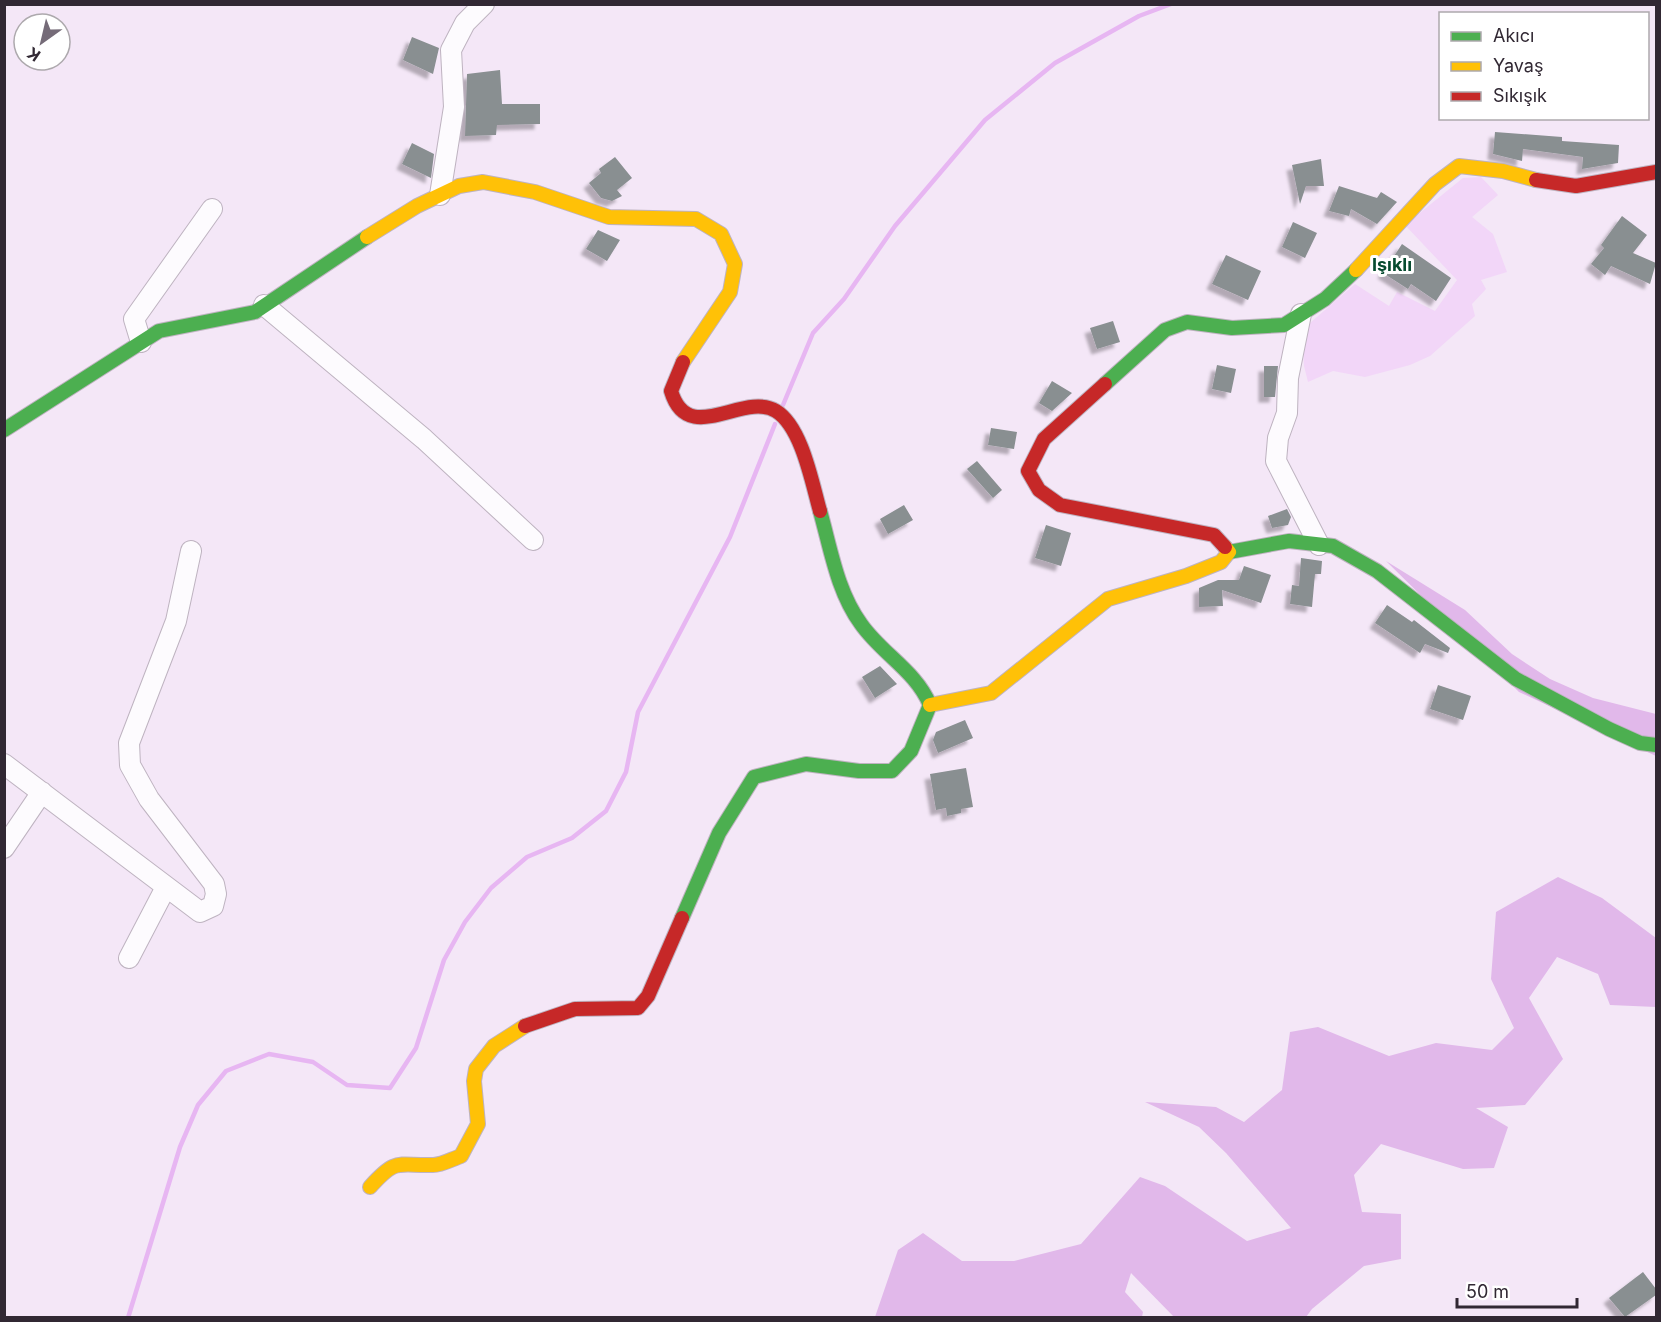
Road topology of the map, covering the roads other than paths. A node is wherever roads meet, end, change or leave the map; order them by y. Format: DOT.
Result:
graph roads {
  1 [pos="484,4"];
  2 [pos="1656,172"];
  3 [pos="440,195"];
  4 [pos="212,209"];
  5 [pos="264,305"];
  6 [pos="1301,314"];
  7 [pos="141,342"];
  8 [pos="4,430"];
  9 [pos="533,540"];
  10 [pos="1319,545"];
  11 [pos="191,551"];
  12 [pos="1228,552"];
  13 [pos="930,705"];
  14 [pos="1656,745"];
  15 [pos="4,764"];
  16 [pos="42,792"];
  17 [pos="4,848"];
  18 [pos="166,887"];
  19 [pos="129,958"];
  20 [pos="370,1187"];
  1 -- 3 [label="street"];
  2 -- 6 [label="street"];
  3 -- 5 [label="street"];
  3 -- 13 [label="street"];
  4 -- 7 [label="street"];
  5 -- 7 [label="street"];
  5 -- 9 [label="street"];
  6 -- 10 [label="street"];
  6 -- 12 [label="street"];
  7 -- 8 [label="street"];
  10 -- 12 [label="street"];
  10 -- 14 [label="street"];
  11 -- 18 [label="street"];
  12 -- 13 [label="street"];
  13 -- 20 [label="street"];
  15 -- 16 [label="street"];
  16 -- 17 [label="street"];
  16 -- 18 [label="street"];
  18 -- 19 [label="street"];
}
